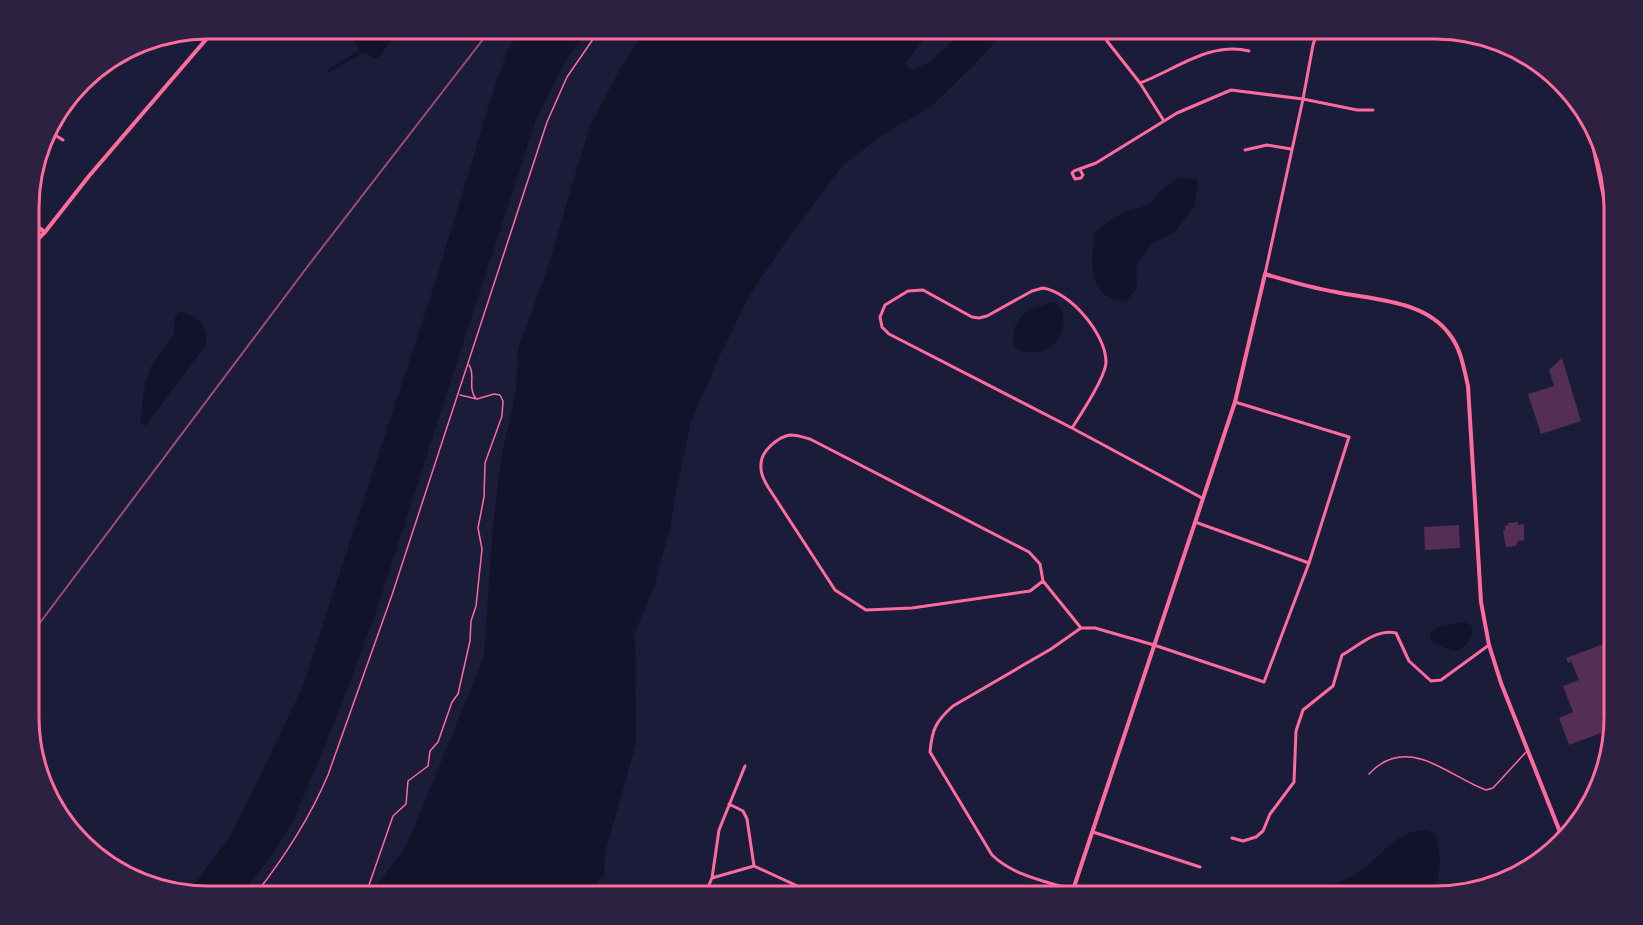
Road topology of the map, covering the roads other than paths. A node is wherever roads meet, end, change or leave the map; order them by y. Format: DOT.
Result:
graph roads {
  1 [pos="206,39"];
  2 [pos="1107,39"];
  3 [pos="1315,39"];
  4 [pos="1249,51"];
  5 [pos="1140,83"];
  6 [pos="1304,99"];
  7 [pos="1373,110"];
  8 [pos="1164,122"];
  9 [pos="55,135"];
  10 [pos="63,140"];
  11 [pos="1291,149"];
  12 [pos="1245,150"];
  13 [pos="1597,160"];
  14 [pos="1080,170"];
  15 [pos="1603,191"];
  16 [pos="39,228"];
  17 [pos="45,232"];
  18 [pos="39,238"];
  19 [pos="1265,274"];
  20 [pos="1235,402"];
  21 [pos="1072,428"];
  22 [pos="1202,498"];
  23 [pos="1195,522"];
  24 [pos="1309,563"];
  25 [pos="1043,581"];
  26 [pos="1081,628"];
  27 [pos="1154,645"];
  28 [pos="1489,645"];
  29 [pos="1528,750"];
  30 [pos="745,766"];
  31 [pos="1369,774"];
  32 [pos="729,804"];
  33 [pos="1559,831"];
  34 [pos="1093,832"];
  35 [pos="1232,838"];
  36 [pos="754,866"];
  37 [pos="1200,867"];
  38 [pos="712,878"];
  39 [pos="708,886"];
  40 [pos="799,886"];
  41 [pos="1060,886"];
  42 [pos="1074,886"];
  1 -- 17 [label="street"];
  2 -- 5 [label="street"];
  3 -- 6 [label="street"];
  4 -- 5 [label="street"];
  5 -- 8 [label="street"];
  6 -- 7 [label="street"];
  6 -- 8 [label="street"];
  6 -- 11 [label="street"];
  8 -- 14 [label="street"];
  9 -- 10 [label="street"];
  11 -- 12 [label="street"];
  11 -- 19 [label="street"];
  13 -- 15 [label="highway"];
  16 -- 17 [label="street"];
  17 -- 18 [label="street"];
  19 -- 20 [label="street"];
  19 -- 28 [label="street"];
  20 -- 22 [label="street"];
  20 -- 24 [label="street"];
  21 -- 21 [label="street"];
  21 -- 22 [label="street"];
  22 -- 23 [label="street"];
  23 -- 24 [label="street"];
  23 -- 27 [label="street"];
  24 -- 27 [label="street"];
  25 -- 25 [label="street"];
  25 -- 26 [label="street"];
  26 -- 27 [label="street"];
  26 -- 41 [label="street"];
  27 -- 34 [label="street"];
  28 -- 29 [label="street"];
  28 -- 35 [label="street"];
  29 -- 31 [label="lane"];
  29 -- 33 [label="street"];
  30 -- 32 [label="street"];
  32 -- 36 [label="street"];
  32 -- 38 [label="street"];
  34 -- 37 [label="street"];
  34 -- 42 [label="street"];
  36 -- 38 [label="street"];
  36 -- 40 [label="street"];
  38 -- 39 [label="street"];
}
